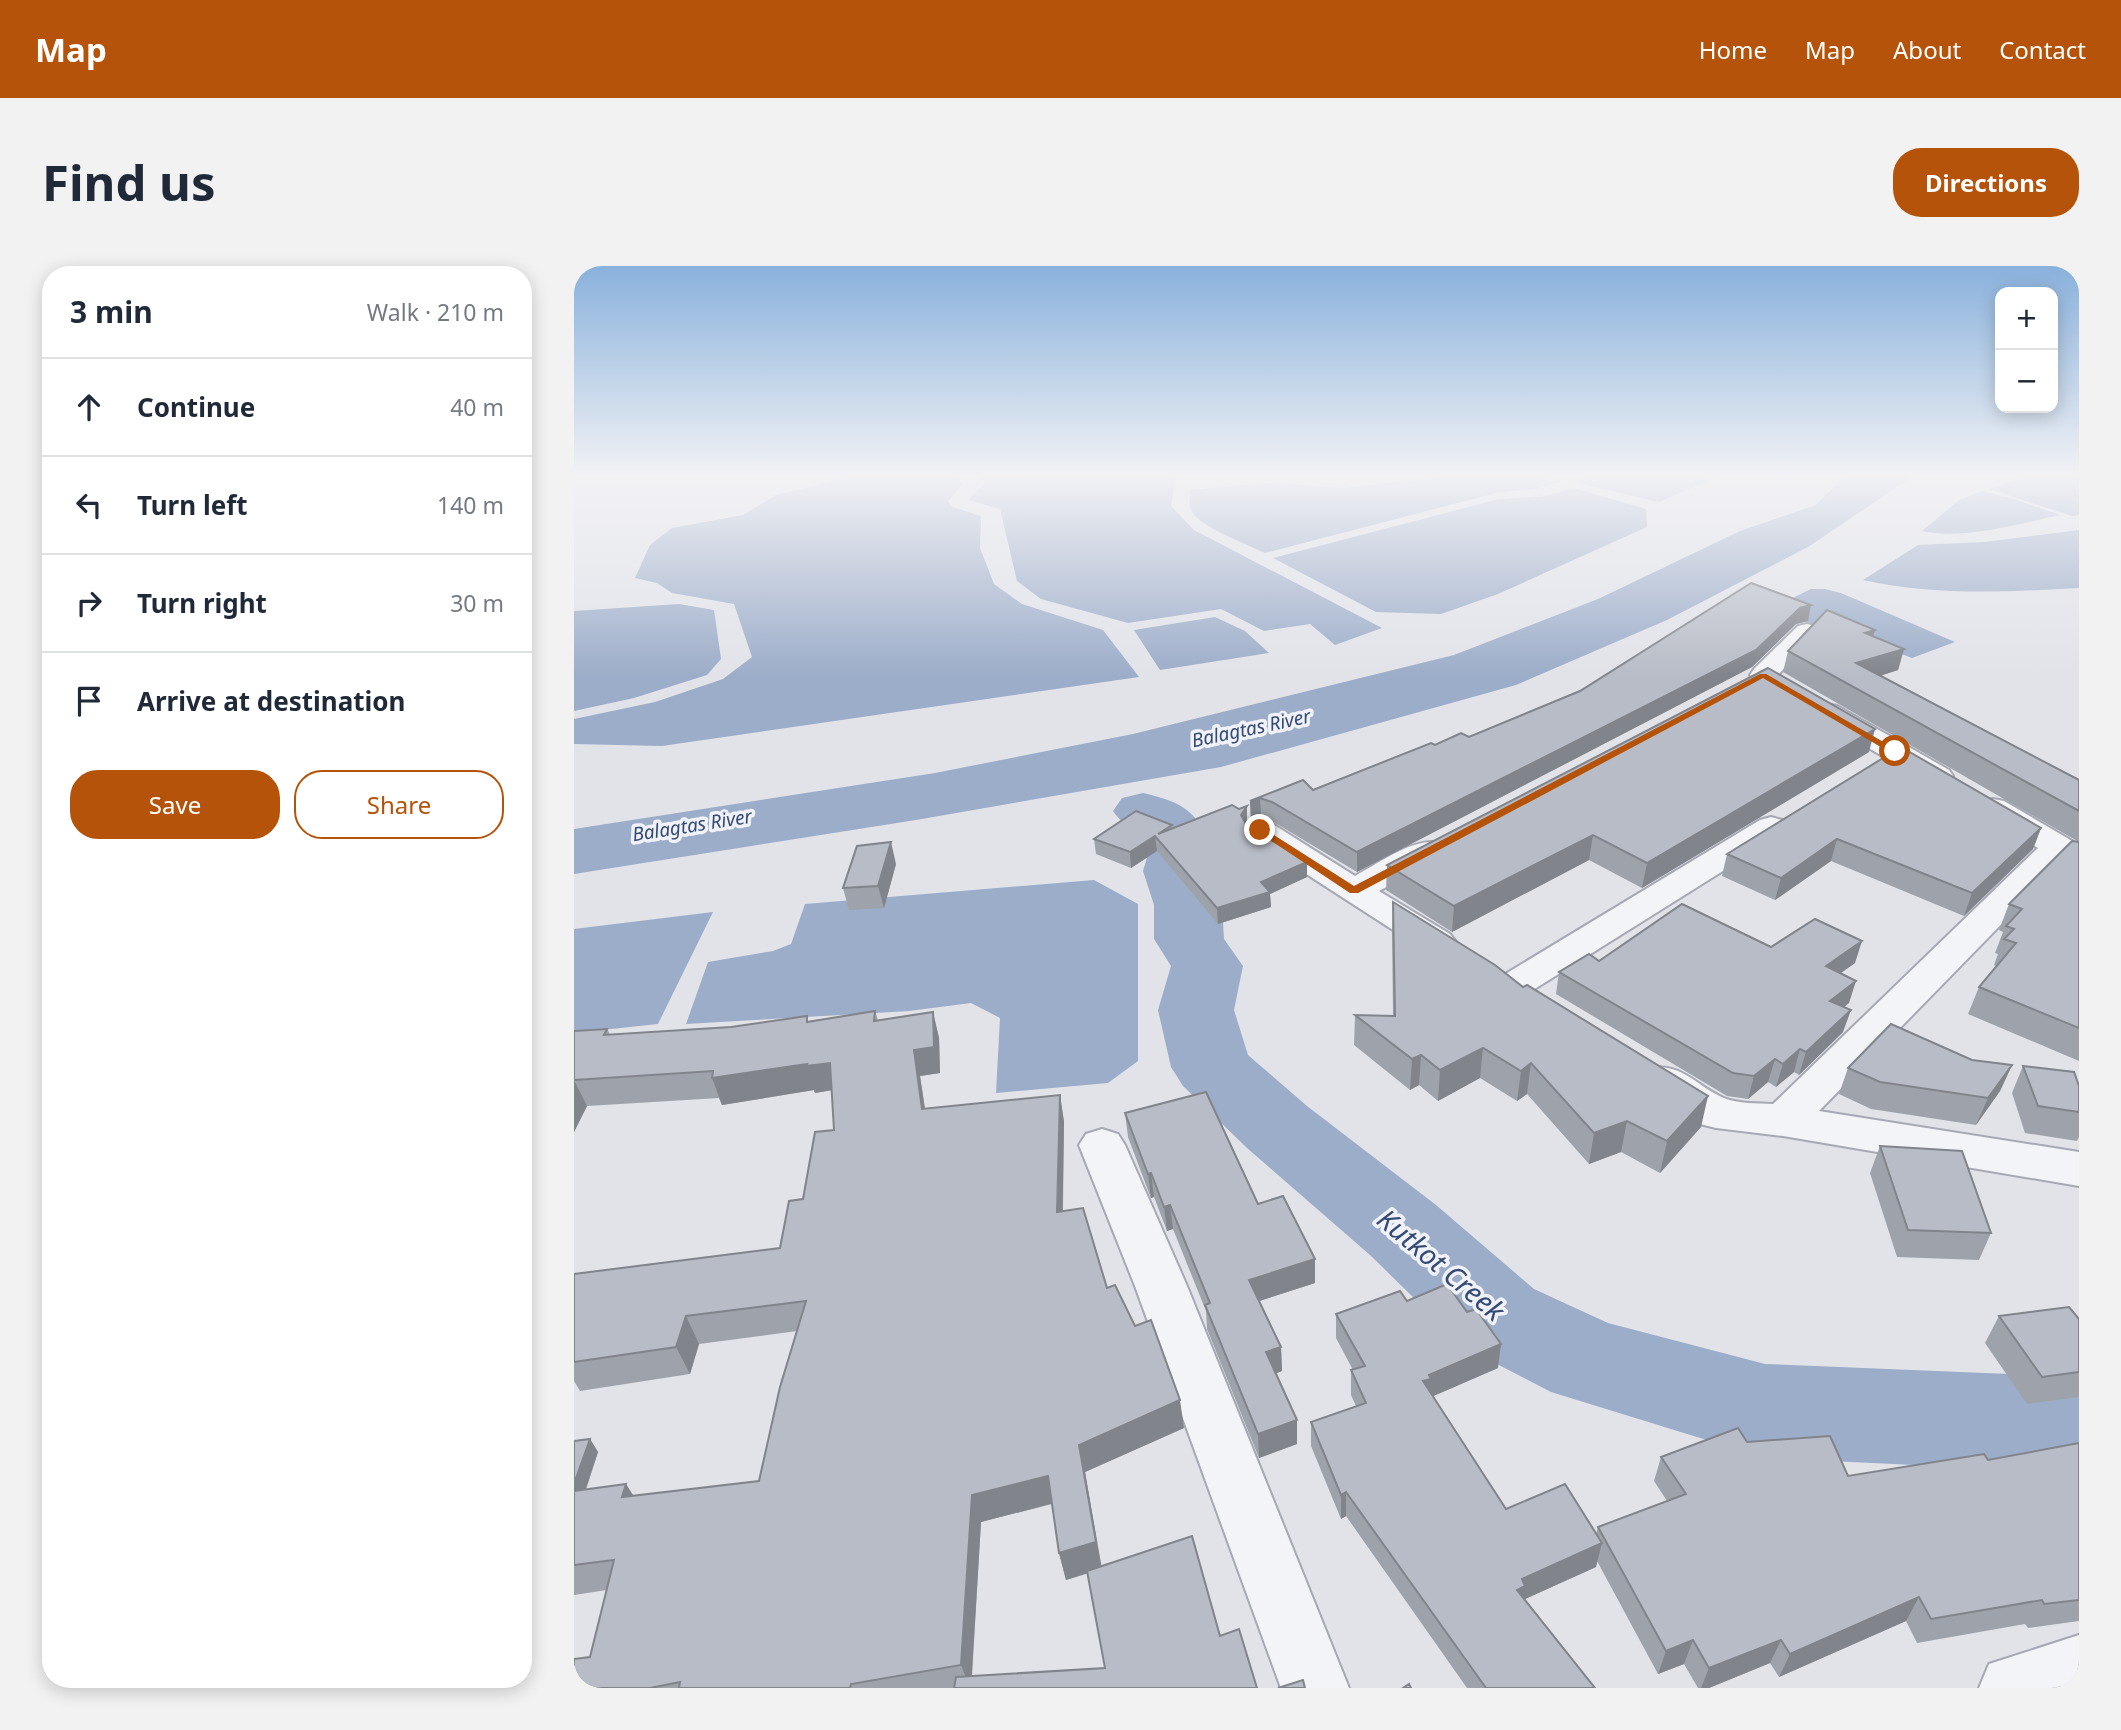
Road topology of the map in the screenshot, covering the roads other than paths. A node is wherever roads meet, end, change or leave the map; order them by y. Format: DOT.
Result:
graph roads {
  1 [pos="1807,631"];
  2 [pos="1895,751"];
  3 [pos="1860,773"];
  4 [pos="1801,808"];
  5 [pos="1260,830"];
  6 [pos="1462,834"];
  7 [pos="2069,853"];
  8 [pos="1354,891"];
  9 [pos="1488,973"];
  10 [pos="1545,1008"];
  11 [pos="1636,1064"];
  12 [pos="1783,1121"];
  13 [pos="1102,1145"];
  14 [pos="2079,1169"];
  15 [pos="2079,1668"];
  16 [pos="1315,1688"];
  17 [pos="2013,1688"];
  1 -- 2 [label="street"];
  2 -- 3 [label="street"];
  2 -- 7 [label="street"];
  4 -- 9 [label="street"];
  5 -- 8 [label="street"];
  6 -- 8 [label="street"];
  7 -- 12 [label="street"];
  8 -- 9 [label="street"];
  9 -- 10 [label="street"];
  11 -- 12 [label="street"];
  12 -- 14 [label="street"];
  13 -- 16 [label="street"];
  15 -- 17 [label="street"];
}
